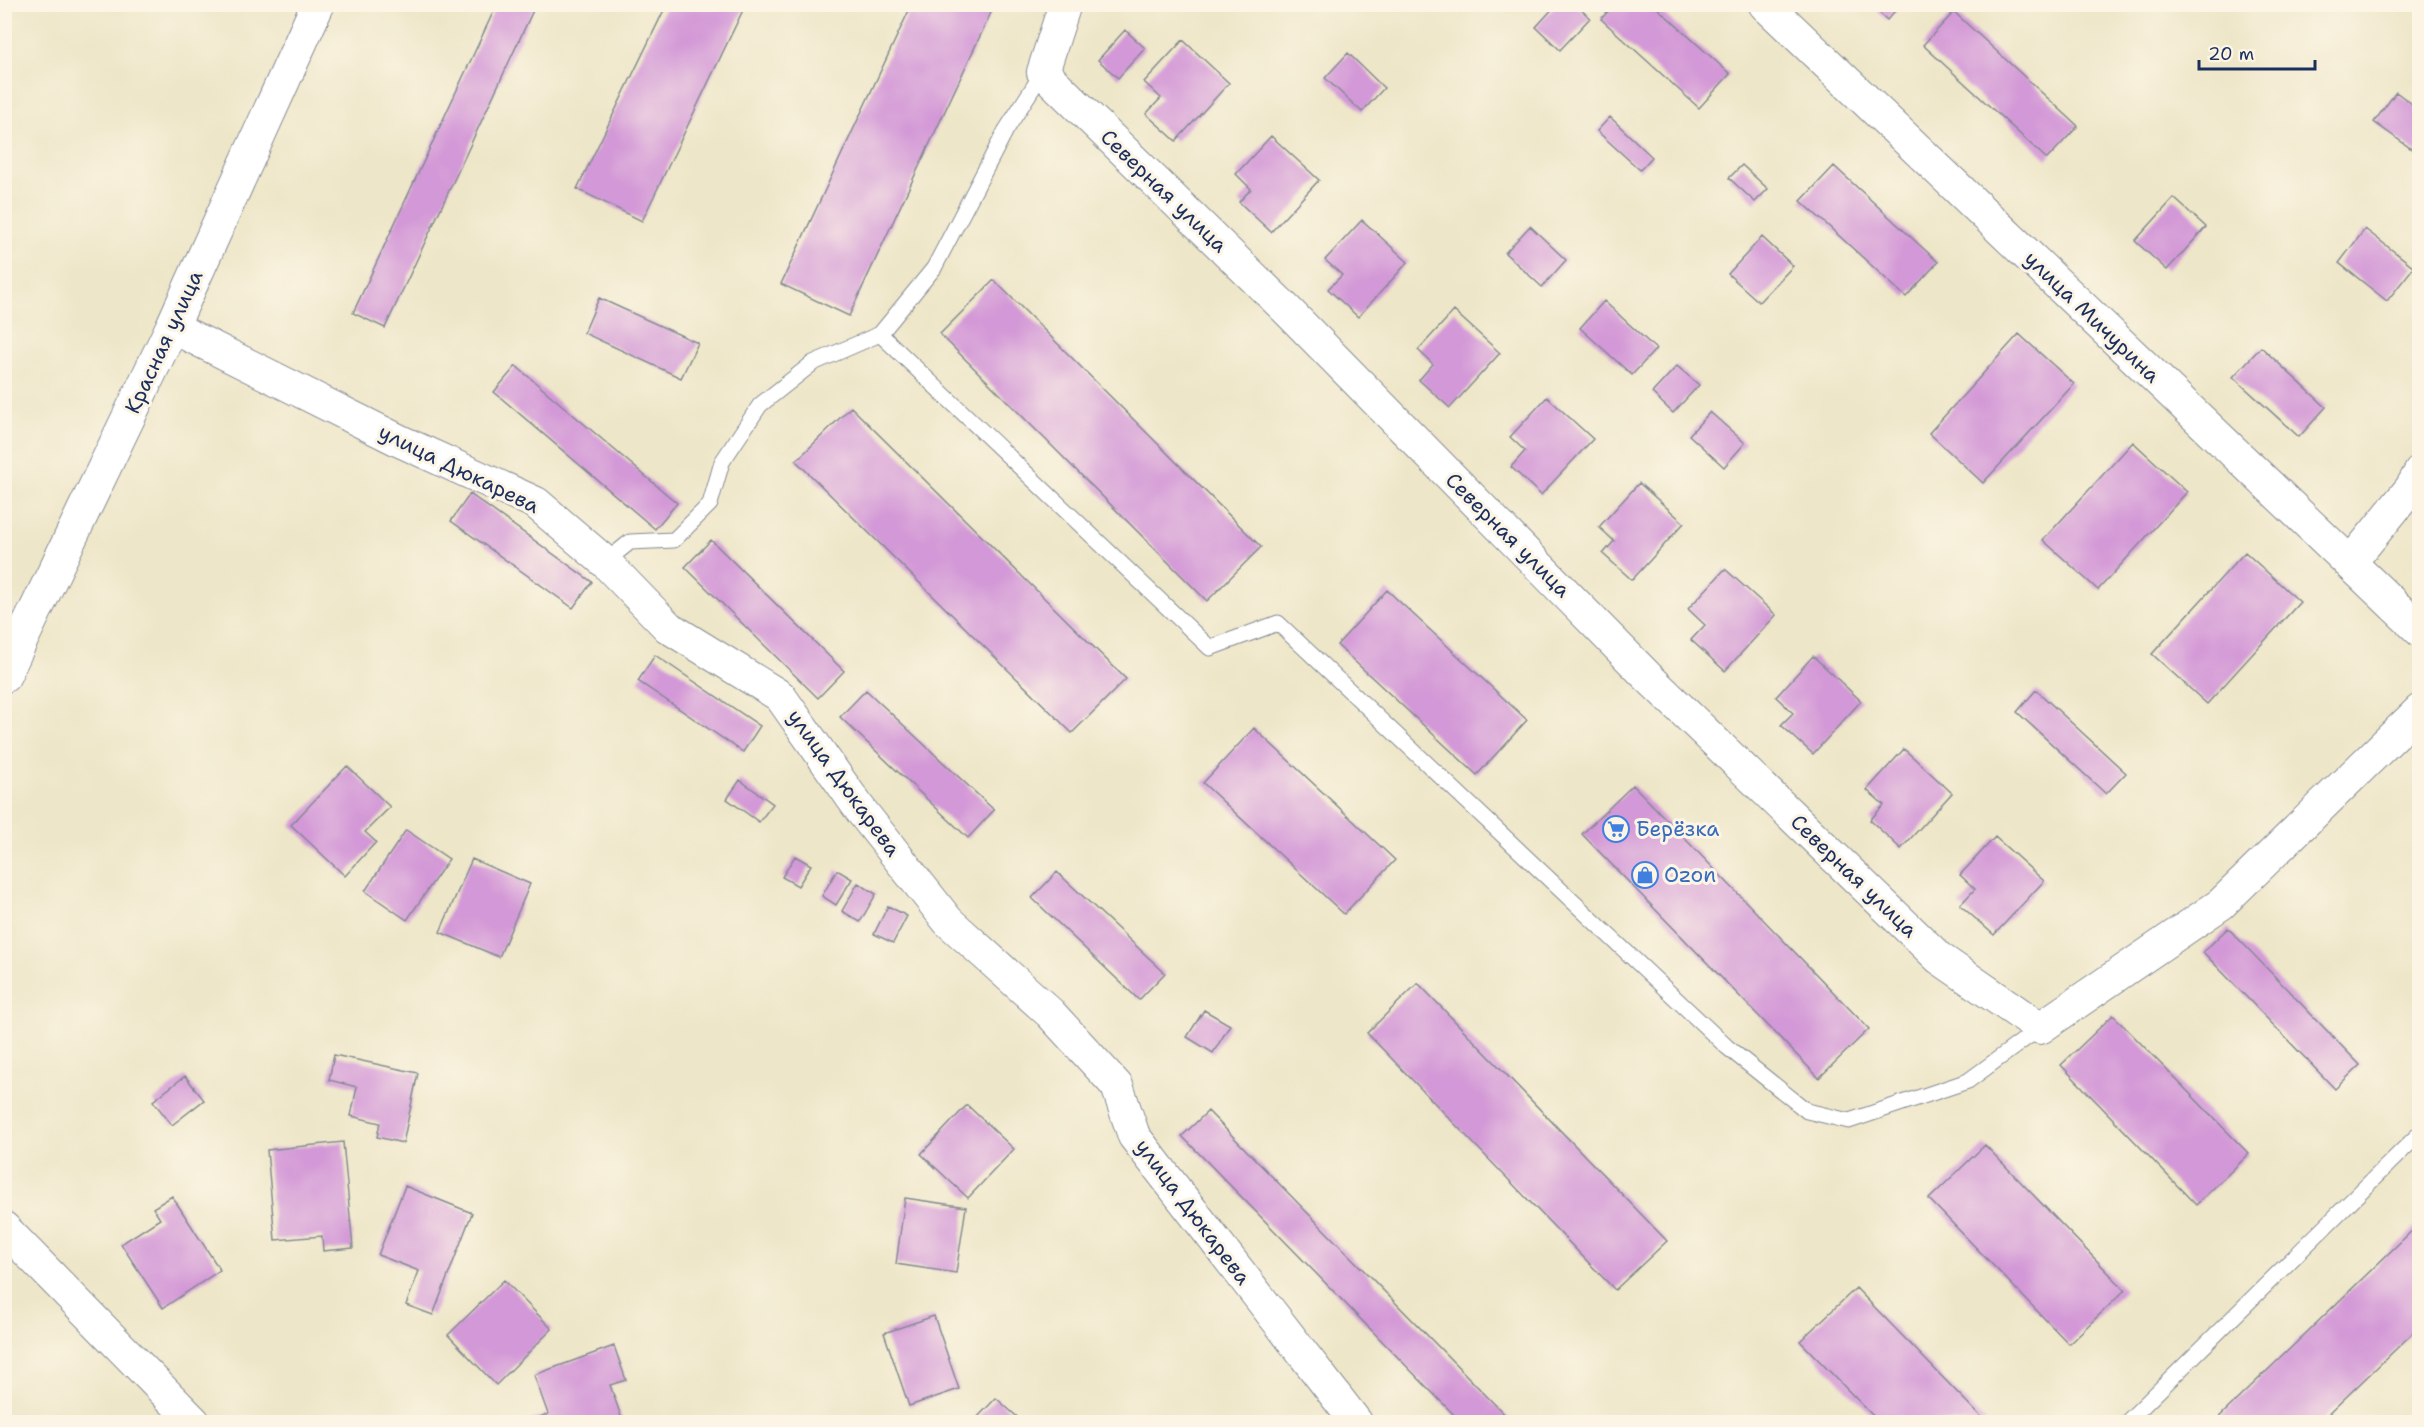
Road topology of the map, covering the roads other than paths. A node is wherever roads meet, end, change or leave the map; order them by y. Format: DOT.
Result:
graph roads {
  1 [pos="318,4"];
  2 [pos="1065,4"];
  3 [pos="1765,4"];
  4 [pos="1043,72"];
  5 [pos="172,327"];
  6 [pos="880,334"];
  7 [pos="2420,472"];
  8 [pos="605,562"];
  9 [pos="2350,563"];
  10 [pos="2420,630"];
  11 [pos="4,676"];
  12 [pos="2420,710"];
  13 [pos="2040,1028"];
  14 [pos="2420,1133"];
  15 [pos="4,1228"];
  16 [pos="194,1422"];
  17 [pos="1356,1422"];
  18 [pos="2127,1422"];
  1 -- 5 [label="street, Красная улица"];
  2 -- 4 [label="street"];
  3 -- 9 [label="street, улица Мичурина"];
  4 -- 6 [label="lane"];
  4 -- 13 [label="street, Северная улица"];
  5 -- 8 [label="street, улица Дюкарева"];
  5 -- 11 [label="street, Красная улица"];
  6 -- 8 [label="lane"];
  6 -- 13 [label="lane"];
  7 -- 9 [label="street"];
  8 -- 17 [label="street, улица Дюкарева"];
  9 -- 10 [label="street, улица Мичурина"];
  12 -- 13 [label="street"];
  14 -- 18 [label="lane"];
  15 -- 16 [label="street"];
}
